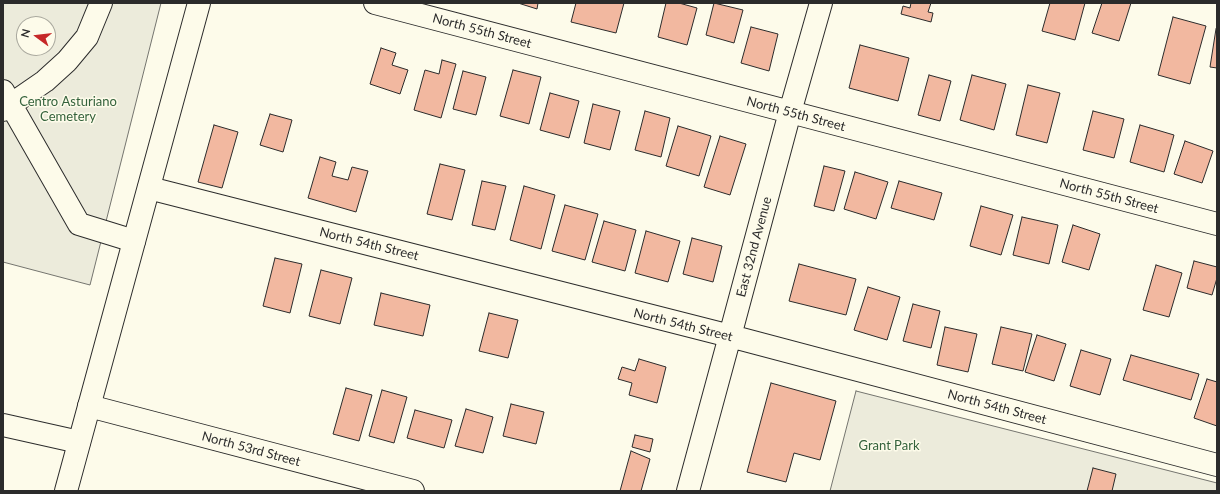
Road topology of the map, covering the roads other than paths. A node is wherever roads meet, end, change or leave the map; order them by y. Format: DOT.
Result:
graph roads {
  1 [pos="101,3"];
  2 [pos="199,3"];
  3 [pos="374,3"];
  4 [pos="821,3"];
  5 [pos="6,101"];
  6 [pos="790,112"];
  7 [pos="149,188"];
  8 [pos="1217,224"];
  9 [pos="134,241"];
  10 [pos="730,336"];
  11 [pos="89,406"];
  12 [pos="3,424"];
  13 [pos="79,442"];
  14 [pos="1217,465"];
  15 [pos="66,491"];
  16 [pos="413,491"];
  17 [pos="688,491"];
  1 -- 5 [label="street"];
  2 -- 7 [label="street"];
  3 -- 6 [label="street, North 55th Street"];
  4 -- 6 [label="street, East 32nd Avenue"];
  5 -- 9 [label="street"];
  6 -- 8 [label="street, North 55th Street"];
  6 -- 10 [label="street, East 32nd Avenue"];
  7 -- 9 [label="street"];
  7 -- 10 [label="street, North 54th Street"];
  9 -- 11 [label="street"];
  10 -- 14 [label="street, North 54th Street"];
  10 -- 17 [label="street, East 32nd Avenue"];
  11 -- 13 [label="street"];
  11 -- 16 [label="street, North 53rd Street"];
  12 -- 13 [label="street"];
  13 -- 15 [label="street"];
}
